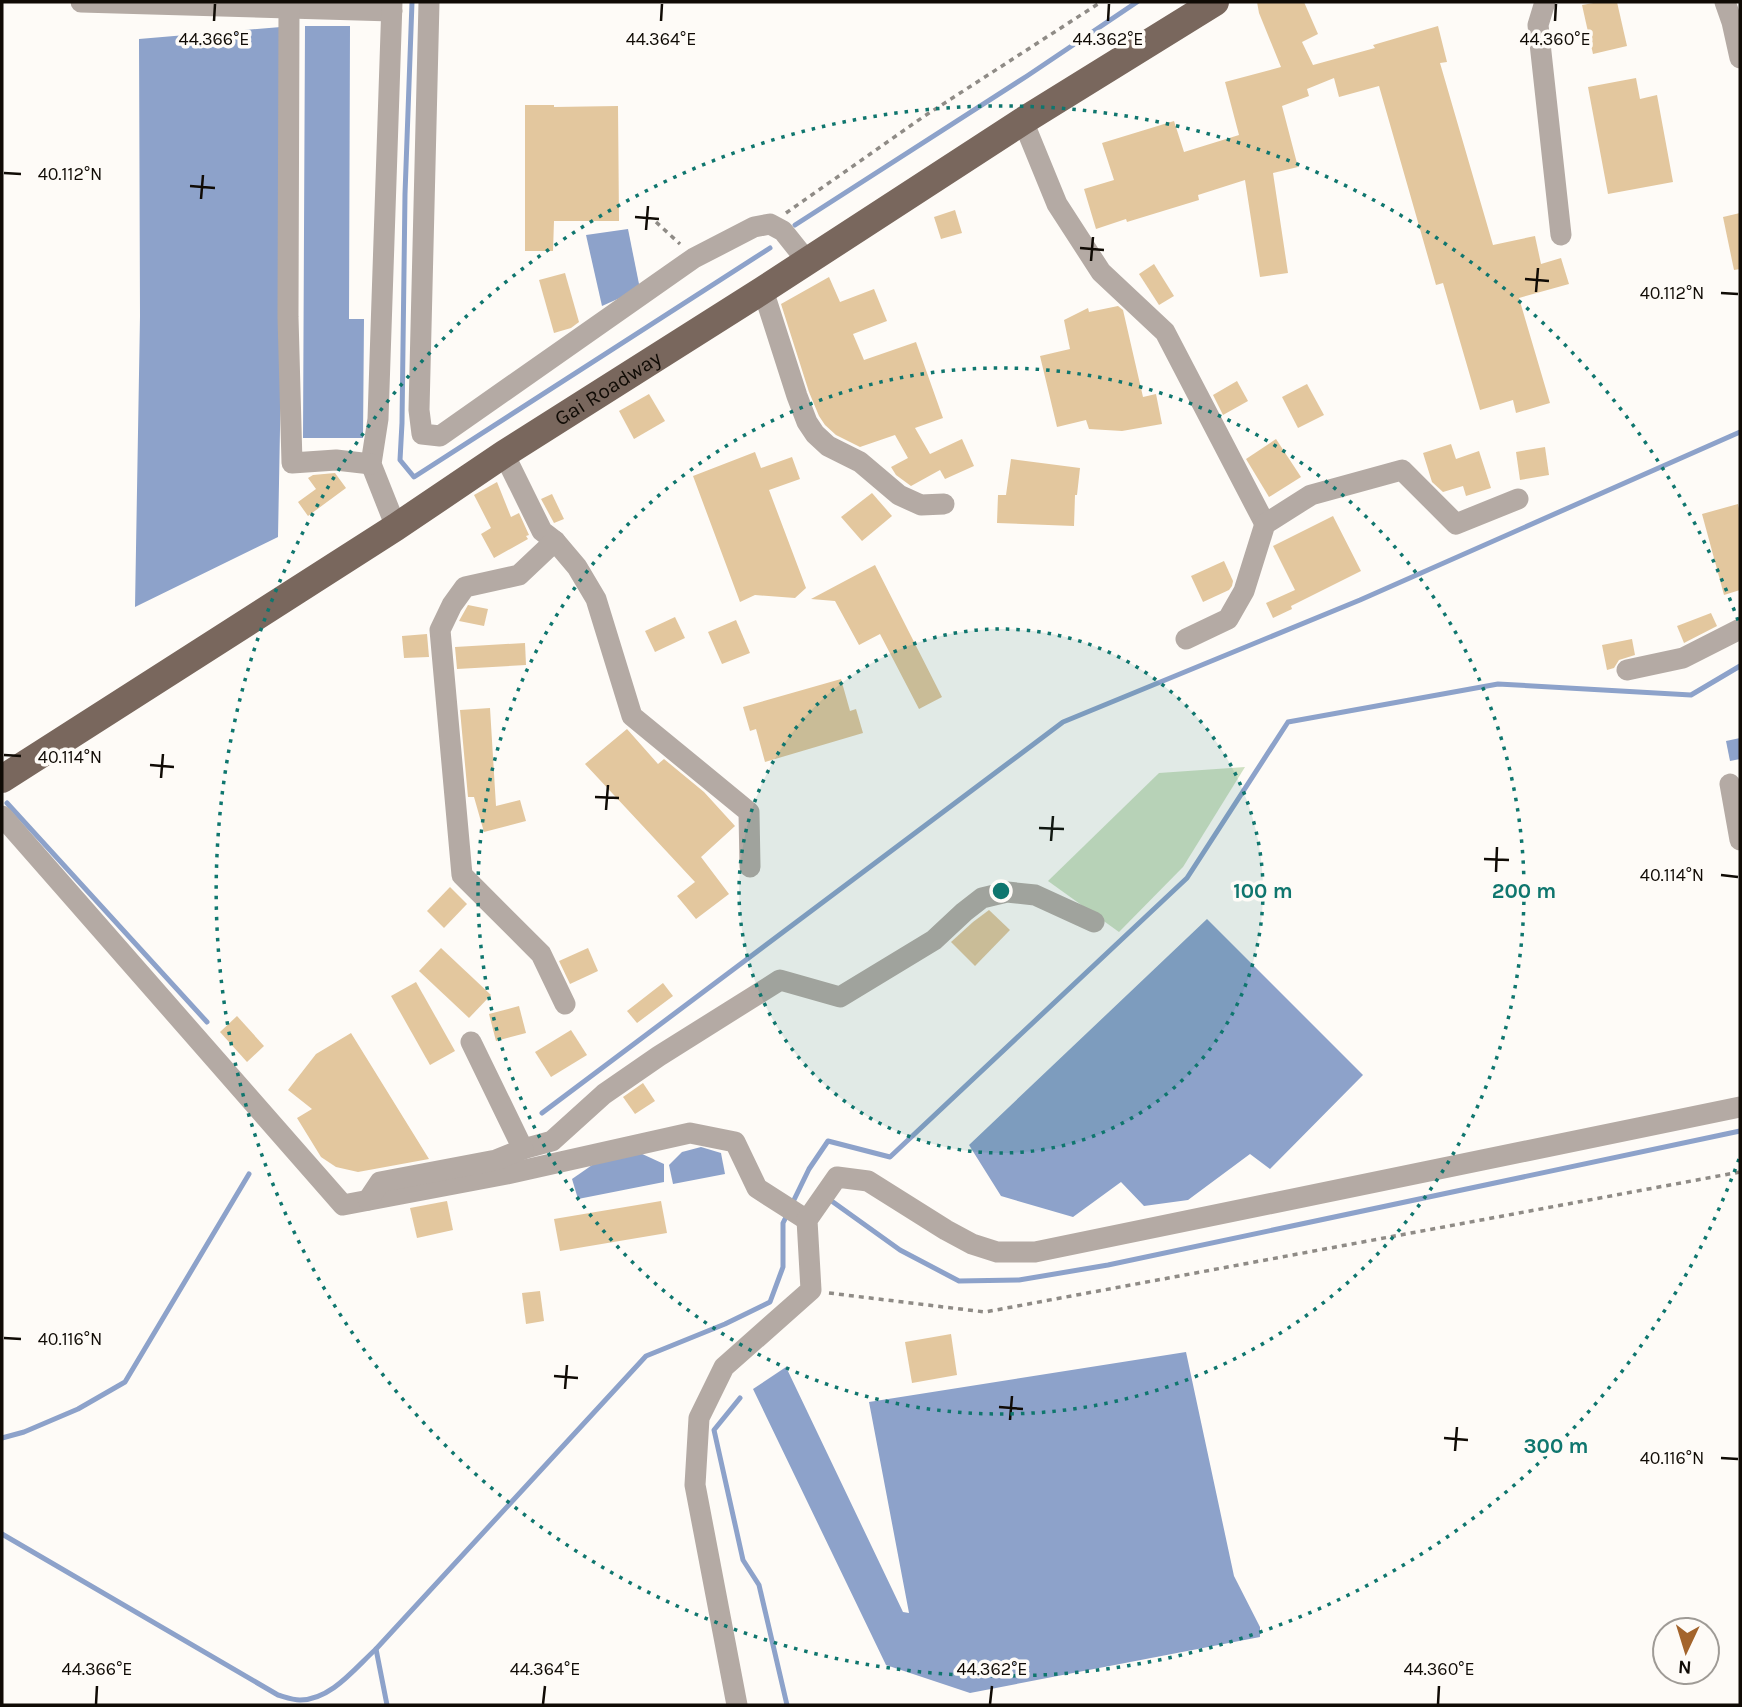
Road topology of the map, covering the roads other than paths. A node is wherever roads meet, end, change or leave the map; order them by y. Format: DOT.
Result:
graph roads {
  1 [pos="80,2"];
  2 [pos="429,2"];
  3 [pos="1215,2"];
  4 [pos="1545,2"];
  5 [pos="1725,2"];
  6 [pos="392,6"];
  7 [pos="289,8"];
  8 [pos="1740,58"];
  9 [pos="1023,121"];
  10 [pos="1561,235"];
  11 [pos="807,261"];
  12 [pos="763,290"];
  13 [pos="504,454"];
  14 [pos="371,464"];
  15 [pos="1518,499"];
  16 [pos="944,504"];
  17 [pos="1265,524"];
  18 [pos="396,527"];
  19 [pos="555,541"];
  20 [pos="1740,629"];
  21 [pos="1186,639"];
  22 [pos="1627,670"];
  23 [pos="2,779"];
  24 [pos="1730,784"];
  25 [pos="2,816"];
  26 [pos="1740,840"];
  27 [pos="750,867"];
  28 [pos="1094,922"];
  29 [pos="565,1004"];
  30 [pos="471,1042"];
  31 [pos="1740,1107"];
  32 [pos="523,1149"];
  33 [pos="368,1200"];
  34 [pos="804,1218"];
  35 [pos="737,1705"];
  1 -- 7 [label="street"];
  2 -- 11 [label="street"];
  3 -- 9 [label="main road, Gai Roadway"];
  4 -- 10 [label="street"];
  5 -- 8 [label="street"];
  6 -- 7 [label="street"];
  6 -- 14 [label="street"];
  7 -- 14 [label="street"];
  9 -- 11 [label="main road, Gai Roadway"];
  9 -- 17 [label="street"];
  11 -- 12 [label="main road, Gai Roadway"];
  12 -- 13 [label="main road, Gai Roadway"];
  12 -- 16 [label="street"];
  13 -- 18 [label="main road, Gai Roadway"];
  13 -- 19 [label="street"];
  14 -- 18 [label="street"];
  15 -- 17 [label="street"];
  17 -- 21 [label="street"];
  18 -- 23 [label="main road, Gai Roadway"];
  19 -- 27 [label="street"];
  19 -- 29 [label="street"];
  20 -- 22 [label="street"];
  24 -- 26 [label="street"];
  25 -- 33 [label="street"];
  28 -- 32 [label="street"];
  30 -- 32 [label="street"];
  31 -- 34 [label="street"];
  32 -- 33 [label="street"];
  33 -- 34 [label="street"];
  34 -- 35 [label="street"];
}
